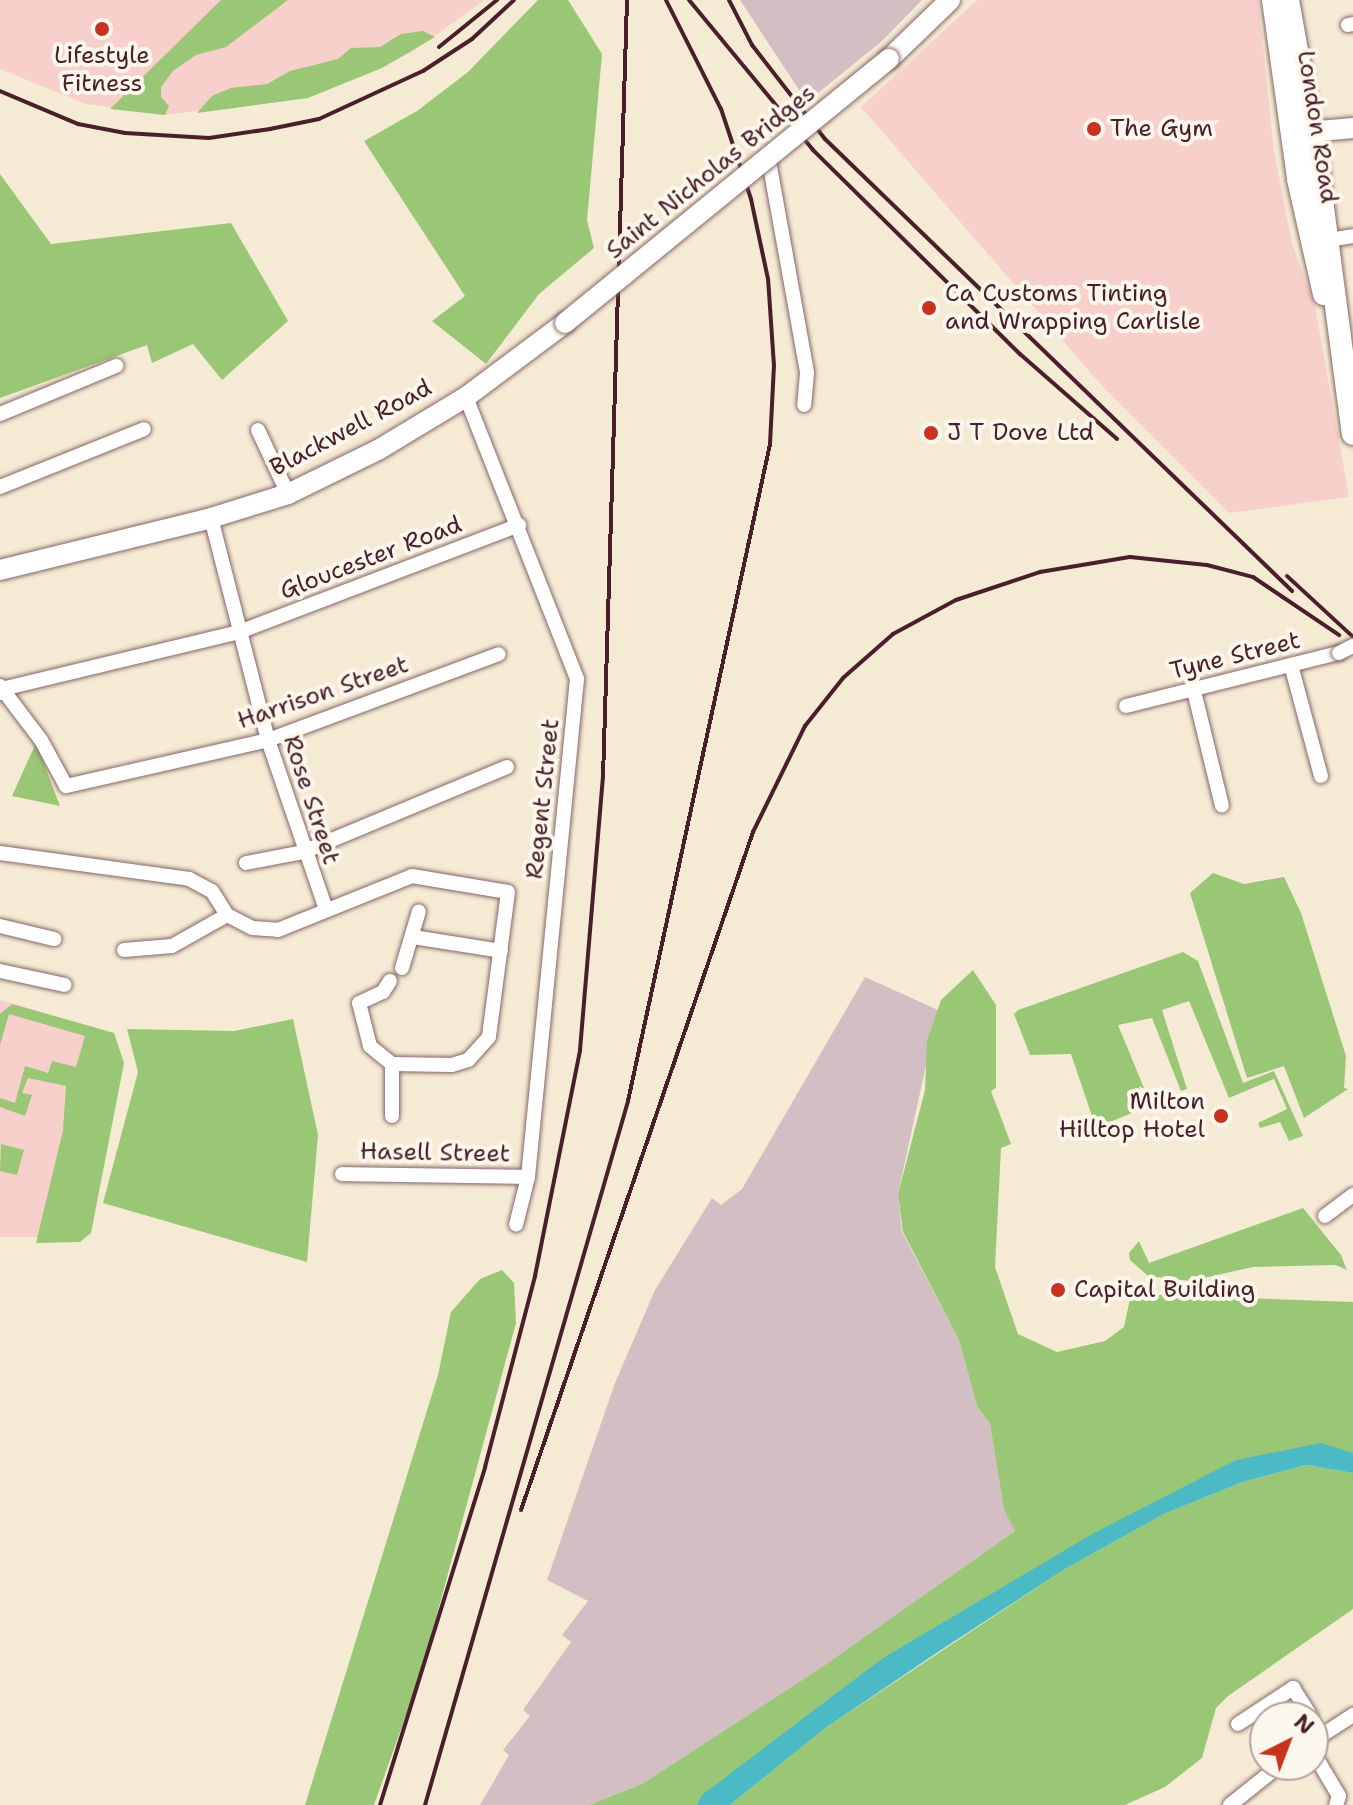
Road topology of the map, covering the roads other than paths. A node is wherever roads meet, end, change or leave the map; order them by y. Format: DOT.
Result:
graph roads {
  1 [pos="950,0"];
  2 [pos="1273,0"];
  3 [pos="1288,0"];
  4 [pos="1353,128"];
  5 [pos="1300,134"];
  6 [pos="769,161"];
  7 [pos="1353,236"];
  8 [pos="1319,241"];
  9 [pos="565,323"];
  10 [pos="116,366"];
  11 [pos="466,397"];
  12 [pos="804,405"];
  13 [pos="0,414"];
  14 [pos="144,429"];
  15 [pos="258,430"];
  16 [pos="1353,434"];
  17 [pos="0,487"];
  18 [pos="288,494"];
  19 [pos="211,518"];
  20 [pos="519,525"];
  21 [pos="0,570"];
  22 [pos="239,632"];
  23 [pos="1353,646"];
  24 [pos="499,654"];
  25 [pos="1291,665"];
  26 [pos="1193,687"];
  27 [pos="1,689"];
  28 [pos="1126,706"];
  29 [pos="268,740"];
  30 [pos="507,767"];
  31 [pos="1321,776"];
  32 [pos="1222,806"];
  33 [pos="303,852"];
  34 [pos="0,853"];
  35 [pos="246,863"];
  36 [pos="326,909"];
  37 [pos="419,911"];
  38 [pos="227,915"];
  39 [pos="0,926"];
  40 [pos="413,937"];
  41 [pos="54,939"];
  42 [pos="124,950"];
  43 [pos="501,951"];
  44 [pos="402,968"];
  45 [pos="0,971"];
  46 [pos="390,981"];
  47 [pos="65,985"];
  48 [pos="392,1064"];
  49 [pos="392,1116"];
  50 [pos="342,1174"];
  51 [pos="528,1177"];
  52 [pos="1353,1195"];
  53 [pos="1325,1216"];
  54 [pos="516,1225"];
  55 [pos="1273,1701"];
  56 [pos="1301,1701"];
  57 [pos="1353,1715"];
  58 [pos="1249,1717"];
  59 [pos="1238,1724"];
  60 [pos="1329,1731"];
  61 [pos="1329,1779"];
  62 [pos="1260,1781"];
  63 [pos="1230,1805"];
  64 [pos="1336,1805"];
  1 -- 6 [label="street, Saint Nicholas Bridges, bridge"];
  2 -- 5 [label="main road, London Road"];
  3 -- 5 [label="main road, London Road"];
  4 -- 5 [label="street"];
  5 -- 8 [label="main road, London Road"];
  6 -- 9 [label="street, Saint Nicholas Bridges, bridge"];
  6 -- 12 [label="street"];
  7 -- 8 [label="street"];
  8 -- 16 [label="main road, London Road"];
  9 -- 11 [label="street, Blackwell Road"];
  10 -- 13 [label="street"];
  11 -- 18 [label="street, Blackwell Road"];
  11 -- 20 [label="street, Regent Street"];
  14 -- 17 [label="street"];
  15 -- 18 [label="street"];
  18 -- 19 [label="street, Blackwell Road"];
  19 -- 21 [label="street, Blackwell Road"];
  19 -- 22 [label="street, Rose Street"];
  20 -- 22 [label="street, Gloucester Road"];
  20 -- 51 [label="street, Regent Street"];
  22 -- 27 [label="street, Gloucester Road"];
  22 -- 29 [label="street, Rose Street"];
  23 -- 25 [label="street, Tyne Street, bridge"];
  24 -- 29 [label="street, Harrison Street"];
  25 -- 26 [label="street, Tyne Street"];
  25 -- 31 [label="street"];
  26 -- 28 [label="street, Tyne Street"];
  26 -- 32 [label="street"];
  27 -- 29 [label="street, Harrison Street"];
  29 -- 33 [label="street, Rose Street"];
  30 -- 33 [label="street"];
  33 -- 35 [label="street"];
  33 -- 36 [label="street, Rose Street"];
  34 -- 38 [label="street"];
  36 -- 38 [label="street"];
  36 -- 43 [label="street"];
  37 -- 40 [label="street"];
  38 -- 42 [label="street"];
  39 -- 41 [label="street"];
  40 -- 43 [label="street"];
  40 -- 44 [label="street"];
  43 -- 48 [label="street"];
  45 -- 47 [label="street"];
  46 -- 48 [label="street"];
  48 -- 49 [label="street"];
  50 -- 51 [label="street, Hasell Street"];
  51 -- 54 [label="street, Regent Street"];
  52 -- 53 [label="street"];
  55 -- 56 [label="street"];
  57 -- 60 [label="street"];
  58 -- 59 [label="street"];
  61 -- 64 [label="street"];
  62 -- 63 [label="street"];
}
